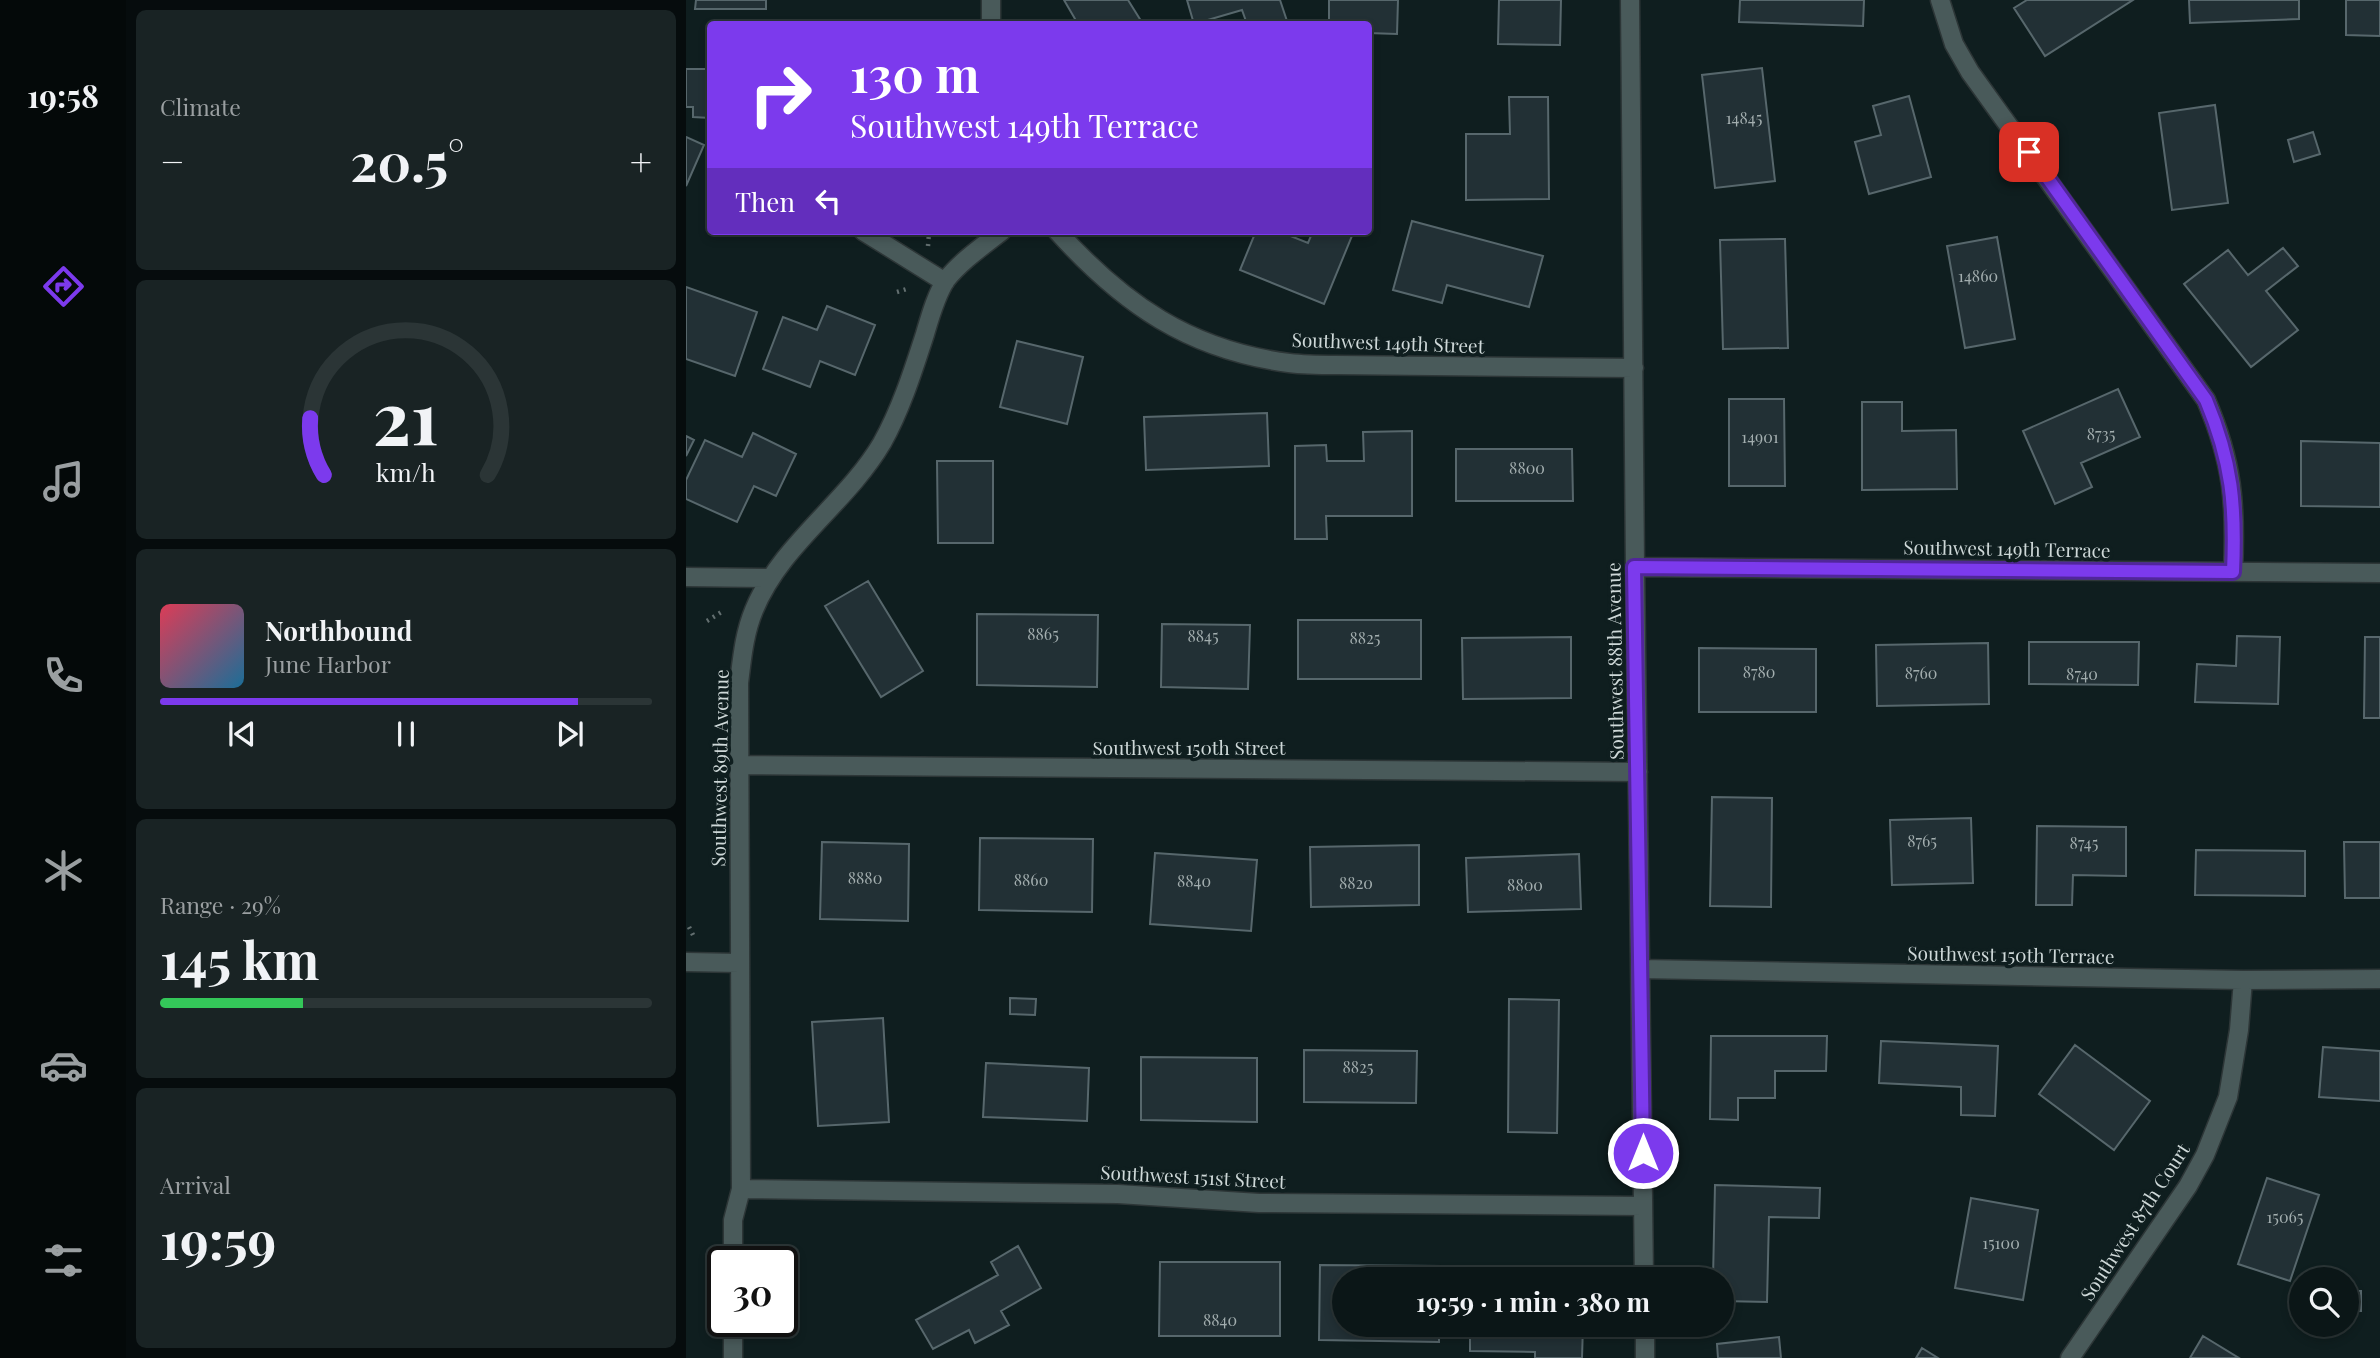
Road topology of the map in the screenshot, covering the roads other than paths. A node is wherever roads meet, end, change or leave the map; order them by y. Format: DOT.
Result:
graph roads {
  1 [pos="991,0"];
  2 [pos="1630,0"];
  3 [pos="1940,0"];
  4 [pos="991,21"];
  5 [pos="869,235"];
  6 [pos="997,235"];
  7 [pos="1061,235"];
  8 [pos="945,282"];
  9 [pos="1634,369"];
  10 [pos="1634,567"];
  11 [pos="2233,572"];
  12 [pos="2380,573"];
  13 [pos="686,577"];
  14 [pos="770,579"];
  15 [pos="739,765"];
  16 [pos="1638,772"];
  17 [pos="686,962"];
  18 [pos="739,963"];
  19 [pos="1642,969"];
  20 [pos="2380,979"];
  21 [pos="2243,980"];
  22 [pos="741,1189"];
  23 [pos="1643,1206"];
  24 [pos="733,1246"];
  25 [pos="1644,1267"];
  26 [pos="733,1337"];
  27 [pos="1645,1337"];
  28 [pos="733,1358"];
  29 [pos="1645,1358"];
  30 [pos="2070,1358"];
  1 -- 4 [label="street"];
  2 -- 9 [label="street, Southwest 88th Avenue"];
  3 -- 11 [label="street"];
  5 -- 8 [label="street"];
  6 -- 8 [label="street, Southwest 89th Avenue"];
  7 -- 9 [label="street, Southwest 149th Street"];
  8 -- 14 [label="street, Southwest 89th Avenue"];
  9 -- 10 [label="street, Southwest 88th Avenue"];
  10 -- 11 [label="street, Southwest 149th Terrace"];
  10 -- 16 [label="street, Southwest 88th Avenue"];
  11 -- 12 [label="street, Southwest 149th Terrace"];
  13 -- 14 [label="street"];
  14 -- 15 [label="street, Southwest 89th Avenue"];
  15 -- 16 [label="street, Southwest 150th Street"];
  15 -- 18 [label="street, Southwest 89th Avenue"];
  16 -- 19 [label="street, Southwest 88th Avenue"];
  17 -- 18 [label="street"];
  18 -- 22 [label="street, Southwest 89th Avenue"];
  19 -- 21 [label="street, Southwest 150th Terrace"];
  19 -- 23 [label="street, Southwest 88th Avenue"];
  20 -- 21 [label="street, Southwest 150th Terrace"];
  21 -- 30 [label="street, Southwest 87th Court"];
  22 -- 23 [label="street, Southwest 151st Street"];
  22 -- 24 [label="street, Southwest 89th Avenue"];
  23 -- 25 [label="street, Southwest 88th Avenue"];
  26 -- 28 [label="street"];
  27 -- 29 [label="street"];
}
